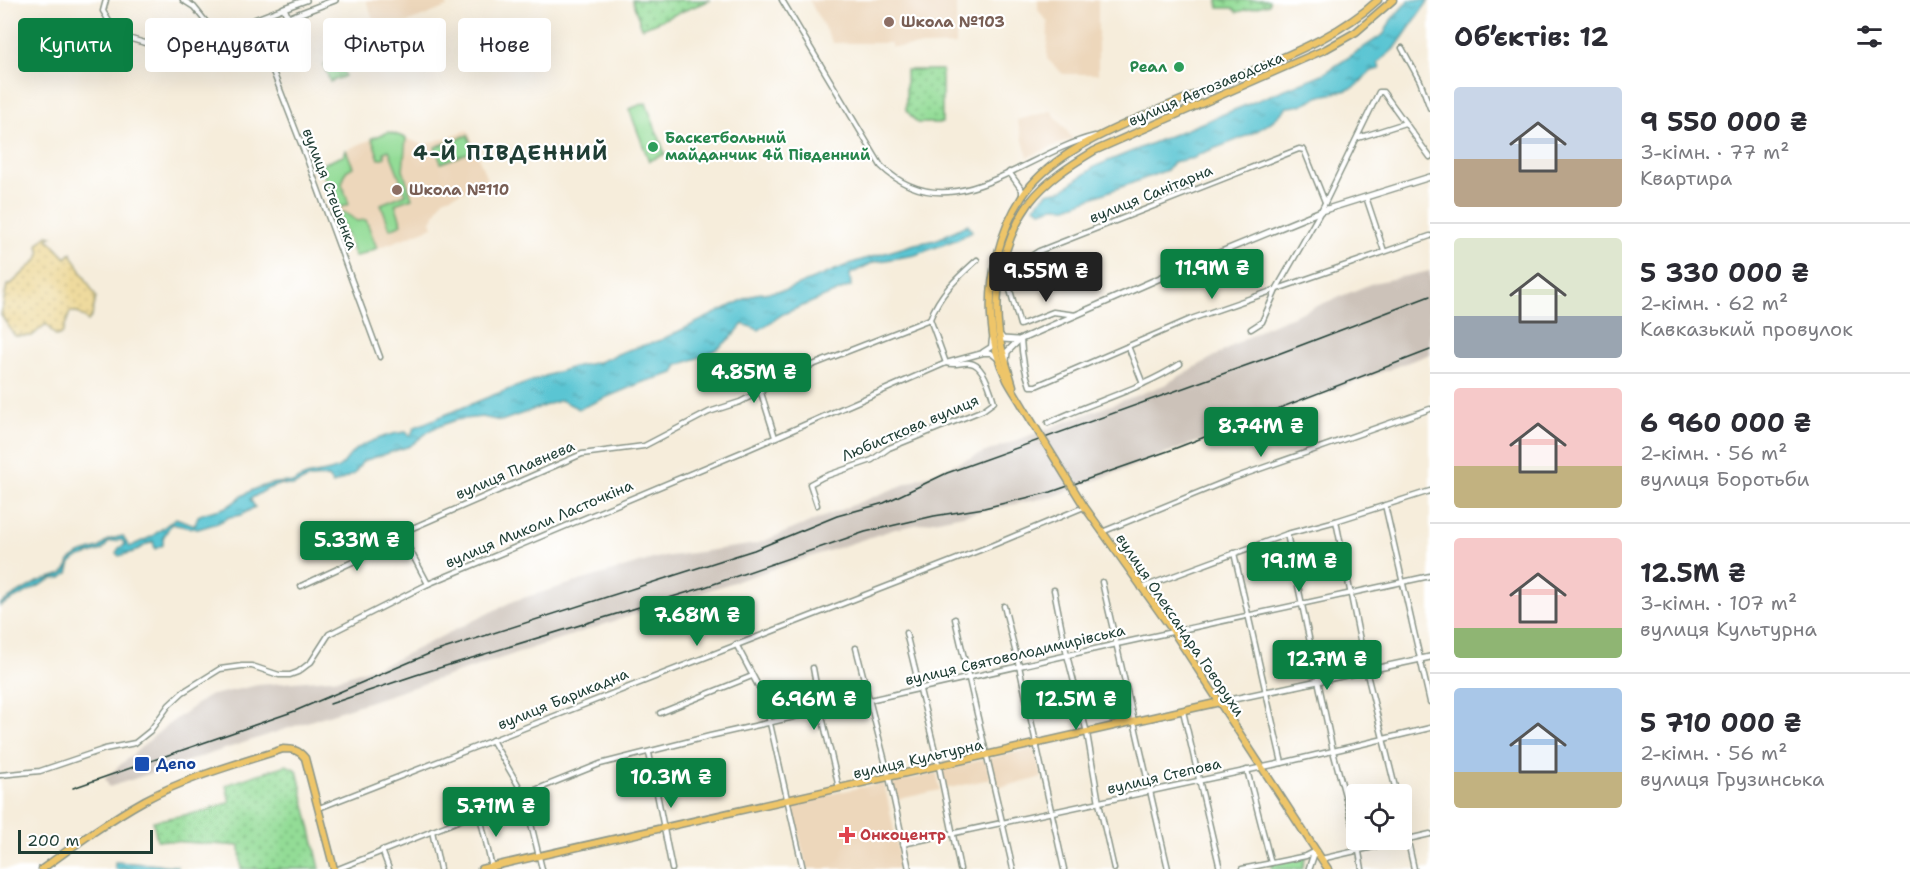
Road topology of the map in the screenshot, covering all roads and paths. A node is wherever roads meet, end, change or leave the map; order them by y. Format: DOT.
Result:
graph roads {
  1 [pos="106,0"];
  2 [pos="183,0"];
  3 [pos="306,0"];
  4 [pos="335,0"];
  5 [pos="782,0"];
  6 [pos="1378,0"];
  7 [pos="1393,0"];
  8 [pos="284,8"];
  9 [pos="203,18"];
  10 [pos="258,18"];
  11 [pos="288,18"];
  12 [pos="145,43"];
  13 [pos="1402,48"];
  14 [pos="1277,60"];
  15 [pos="1282,69"];
  16 [pos="273,72"];
  17 [pos="1430,108"];
  18 [pos="1141,117"];
  19 [pos="1404,123"];
  20 [pos="1146,127"];
  21 [pos="1102,134"];
  22 [pos="1358,138"];
  23 [pos="1430,157"];
  24 [pos="1009,172"];
  25 [pos="1430,177"];
  26 [pos="1366,196"];
  27 [pos="1022,197"];
  28 [pos="1031,202"];
  29 [pos="1325,202"];
  30 [pos="1321,211"];
  31 [pos="1430,236"];
  32 [pos="1384,251"];
  33 [pos="977,260"];
  34 [pos="1277,288"];
  35 [pos="1076,315"];
  36 [pos="930,319"];
  37 [pos="1251,329"];
  38 [pos="995,332"];
  39 [pos="1020,339"];
  40 [pos="1128,346"];
  41 [pos="983,352"];
  42 [pos="380,357"];
  43 [pos="946,363"];
  44 [pos="1003,363"];
  45 [pos="752,364"];
  46 [pos="1180,364"];
  47 [pos="1143,384"];
  48 [pos="761,391"];
  49 [pos="1430,410"];
  50 [pos="1048,423"];
  51 [pos="776,437"];
  52 [pos="1430,491"];
  53 [pos="817,505"];
  54 [pos="1385,505"];
  55 [pos="1084,506"];
  56 [pos="1336,521"];
  57 [pos="1102,532"];
  58 [pos="1287,534"];
  59 [pos="404,538"];
  60 [pos="1234,553"];
  61 [pos="1430,576"];
  62 [pos="1102,582"];
  63 [pos="1402,582"];
  64 [pos="428,584"];
  65 [pos="301,586"];
  66 [pos="1141,588"];
  67 [pos="1054,590"];
  68 [pos="1351,592"];
  69 [pos="1302,603"];
  70 [pos="1004,606"];
  71 [pos="1250,616"];
  72 [pos="955,619"];
  73 [pos="1173,631"];
  74 [pos="906,633"];
  75 [pos="736,644"];
  76 [pos="1117,644"];
  77 [pos="856,648"];
  78 [pos="1067,655"];
  79 [pos="1430,657"];
  80 [pos="1420,659"];
  81 [pos="1019,666"];
  82 [pos="813,668"];
  83 [pos="1366,670"];
  84 [pos="752,676"];
  85 [pos="969,678"];
  86 [pos="1319,681"];
  87 [pos="920,689"];
  88 [pos="1266,692"];
  89 [pos="871,700"];
  90 [pos="1220,702"];
  91 [pos="1430,702"];
  92 [pos="1183,711"];
  93 [pos="821,712"];
  94 [pos="660,713"];
  95 [pos="1135,722"];
  96 [pos="771,723"];
  97 [pos="1430,728"];
  98 [pos="1087,733"];
  99 [pos="1382,739"];
  100 [pos="492,740"];
  101 [pos="1037,744"];
  102 [pos="1333,751"];
  103 [pos="649,753"];
  104 [pos="987,756"];
  105 [pos="1282,763"];
  106 [pos="1262,766"];
  107 [pos="939,767"];
  108 [pos="1247,770"];
  109 [pos="0,775"];
  110 [pos="889,777"];
  111 [pos="1200,780"];
  112 [pos="1394,784"];
  113 [pos="839,789"];
  114 [pos="1150,791"];
  115 [pos="524,795"];
  116 [pos="1346,799"];
  117 [pos="788,800"];
  118 [pos="1099,803"];
  119 [pos="319,808"];
  120 [pos="479,812"];
  121 [pos="1050,812"];
  122 [pos="1002,824"];
  123 [pos="664,828"];
  124 [pos="432,831"];
  125 [pos="1430,834"];
  126 [pos="953,835"];
  127 [pos="1412,837"];
  128 [pos="903,844"];
  129 [pos="382,850"];
  130 [pos="1358,850"];
  131 [pos="1360,850"];
  132 [pos="1410,850"];
  133 [pos="1315,851"];
  134 [pos="539,855"];
  135 [pos="1271,863"];
  136 [pos="1324,865"];
  137 [pos="492,868"];
  138 [pos="42,869"];
  139 [pos="336,869"];
  140 [pos="388,869"];
  141 [pos="440,869"];
  142 [pos="481,869"];
  143 [pos="542,869"];
  144 [pos="672,869"];
  145 [pos="802,869"];
  146 [pos="909,869"];
  147 [pos="960,869"];
  148 [pos="1012,869"];
  149 [pos="1064,869"];
  150 [pos="1114,869"];
  151 [pos="1168,869"];
  152 [pos="1220,869"];
  153 [pos="1242,869"];
  154 [pos="1309,869"];
  155 [pos="1362,869"];
  156 [pos="1414,869"];
  1 -- 12 [label="street"];
  2 -- 9 [label="street"];
  3 -- 8 [label="street"];
  4 -- 11 [label="street"];
  5 -- 24 [label="street, вулиця Автозаводська"];
  6 -- 14 [label="main road, вулиця Автозаводська"];
  7 -- 15 [label="main road, вулиця Автозаводська"];
  8 -- 10 [label="street"];
  8 -- 11 [label="street"];
  13 -- 17 [label="street"];
  14 -- 15 [label="main road"];
  14 -- 18 [label="main road, вулиця Автозаводська"];
  15 -- 20 [label="main road, вулиця Автозаводська"];
  16 -- 42 [label="street, вулиця Стешенка"];
  18 -- 20 [label="main road"];
  18 -- 21 [label="main road, вулиця Автозаводська"];
  19 -- 22 [label="street"];
  19 -- 22 [label="street"];
  19 -- 23 [label="street"];
  20 -- 28 [label="main road, вулиця Автозаводська"];
  21 -- 24 [label="street, вулиця Автозаводська"];
  21 -- 27 [label="main road, вулиця Автозаводська"];
  22 -- 29 [label="street"];
  24 -- 27 [label="street"];
  25 -- 26 [label="street"];
  26 -- 30 [label="street"];
  26 -- 32 [label="street"];
  27 -- 38 [label="main road, вулиця Олександра Говорухи"];
  28 -- 38 [label="main road, вулиця Олександра Говорухи"];
  29 -- 30 [label="street"];
  29 -- 35 [label="street, вулиця Санітарна"];
  30 -- 34 [label="street"];
  30 -- 35 [label="street"];
  31 -- 32 [label="street"];
  32 -- 34 [label="street"];
  33 -- 36 [label="street"];
  34 -- 37 [label="street"];
  34 -- 40 [label="street"];
  35 -- 39 [label="street"];
  36 -- 43 [label="street"];
  36 -- 48 [label="street"];
  38 -- 39 [label="street"];
  38 -- 41 [label="street"];
  38 -- 44 [label="main road, вулиця Олександра Говорухи"];
  39 -- 40 [label="street"];
  39 -- 44 [label="street"];
  40 -- 47 [label="street"];
  41 -- 43 [label="street, вулиця Миколи Ласточкіна"];
  41 -- 44 [label="street"];
  43 -- 51 [label="street, вулиця Миколи Ласточкіна"];
  43 -- 53 [label="street, Любисткова вулиця"];
  44 -- 55 [label="main road, вулиця Олександра Говорухи, bridge"];
  45 -- 48 [label="street"];
  46 -- 47 [label="street"];
  47 -- 50 [label="street"];
  48 -- 51 [label="street"];
  48 -- 59 [label="street, вулиця Плавнева"];
  49 -- 57 [label="street"];
  51 -- 64 [label="street, вулиця Миколи Ласточкіна"];
  52 -- 54 [label="street"];
  54 -- 56 [label="street"];
  54 -- 63 [label="street"];
  55 -- 57 [label="main road, вулиця Олександра Говорухи"];
  55 -- 75 [label="street, вулиця Барикадна"];
  56 -- 58 [label="street"];
  56 -- 68 [label="street"];
  57 -- 66 [label="main road, вулиця Олександра Говорухи"];
  58 -- 60 [label="street"];
  58 -- 69 [label="street"];
  59 -- 64 [label="street"];
  59 -- 65 [label="street"];
  60 -- 66 [label="street"];
  60 -- 71 [label="street"];
  61 -- 63 [label="street, вулиця Святоволодимирівська"];
  62 -- 76 [label="street"];
  63 -- 68 [label="street, вулиця Святоволодимирівська"];
  63 -- 80 [label="street"];
  64 -- 109 [label="street, вулиця Миколи Ласточкіна"];
  66 -- 73 [label="main road, вулиця Олександра Говорухи"];
  67 -- 78 [label="street"];
  68 -- 69 [label="street, вулиця Святоволодимирівська"];
  68 -- 83 [label="street"];
  69 -- 71 [label="street, вулиця Святоволодимирівська"];
  69 -- 86 [label="street"];
  70 -- 81 [label="street"];
  71 -- 73 [label="street, вулиця Святоволодимирівська"];
  71 -- 88 [label="street"];
  72 -- 85 [label="street"];
  73 -- 76 [label="street, вулиця Святоволодимирівська"];
  73 -- 90 [label="main road, вулиця Олександра Говорухи"];
  74 -- 87 [label="street"];
  75 -- 84 [label="street"];
  75 -- 100 [label="street, вулиця Барикадна"];
  76 -- 78 [label="street, вулиця Святоволодимирівська"];
  76 -- 95 [label="street"];
  77 -- 89 [label="street"];
  78 -- 81 [label="street, вулиця Святоволодимирівська"];
  78 -- 98 [label="street"];
  79 -- 80 [label="street, вулиця Культурна"];
  80 -- 83 [label="street, вулиця Культурна"];
  80 -- 91 [label="street"];
  81 -- 85 [label="street, вулиця Святоволодимирівська"];
  81 -- 101 [label="street"];
  82 -- 93 [label="street"];
  83 -- 86 [label="street, вулиця Культурна"];
  83 -- 99 [label="street"];
  84 -- 94 [label="street"];
  84 -- 96 [label="street"];
  85 -- 87 [label="street, вулиця Святоволодимирівська"];
  85 -- 104 [label="street"];
  86 -- 88 [label="street, вулиця Культурна"];
  86 -- 102 [label="street"];
  87 -- 89 [label="street, вулиця Святоволодимирівська"];
  87 -- 107 [label="street"];
  88 -- 90 [label="street, вулиця Культурна"];
  88 -- 105 [label="street"];
  89 -- 93 [label="street, вулиця Святоволодимирівська"];
  89 -- 110 [label="street"];
  90 -- 92 [label="main road, вулиця Культурна"];
  90 -- 106 [label="main road, вулиця Олександра Говорухи"];
  92 -- 95 [label="main road, вулиця Культурна"];
  92 -- 111 [label="street"];
  93 -- 96 [label="street, вулиця Святоволодимирівська"];
  93 -- 113 [label="street"];
  95 -- 98 [label="main road, вулиця Культурна"];
  95 -- 114 [label="street"];
  96 -- 103 [label="street, вулиця Святоволодимирівська"];
  96 -- 117 [label="street"];
  97 -- 99 [label="street, вулиця Степова"];
  98 -- 101 [label="main road, вулиця Культурна"];
  98 -- 118 [label="street"];
  99 -- 102 [label="street, вулиця Степова"];
  99 -- 112 [label="street"];
  100 -- 115 [label="street"];
  100 -- 119 [label="street, вулиця Барикадна"];
  101 -- 104 [label="main road, вулиця Культурна"];
  101 -- 121 [label="street"];
  102 -- 105 [label="street, вулиця Степова"];
  102 -- 116 [label="street"];
  103 -- 115 [label="street, вулиця Святоволодимирівська"];
  103 -- 123 [label="street"];
  104 -- 107 [label="main road, вулиця Культурна"];
  104 -- 122 [label="street"];
  105 -- 106 [label="street, вулиця Степова"];
  106 -- 108 [label="street, вулиця Степова"];
  106 -- 133 [label="main road, вулиця Олександра Говорухи"];
  107 -- 110 [label="main road, вулиця Культурна"];
  107 -- 126 [label="street"];
  108 -- 111 [label="street, вулиця Степова"];
  108 -- 135 [label="street"];
  110 -- 113 [label="main road, вулиця Культурна"];
  110 -- 128 [label="street"];
  111 -- 114 [label="street, вулиця Степова"];
  111 -- 152 [label="street"];
  113 -- 117 [label="main road, вулиця Культурна"];
  114 -- 118 [label="street, вулиця Степова"];
  114 -- 151 [label="street"];
  115 -- 120 [label="street, вулиця Святоволодимирівська"];
  115 -- 134 [label="street"];
  117 -- 123 [label="main road, вулиця Культурна"];
  117 -- 145 [label="street"];
  118 -- 121 [label="street, вулиця Степова"];
  118 -- 150 [label="street"];
  119 -- 138 [label="main road"];
  119 -- 139 [label="main road"];
  120 -- 124 [label="street, вулиця Святоволодимирівська"];
  120 -- 137 [label="street"];
  121 -- 122 [label="street, вулиця Степова"];
  121 -- 149 [label="street"];
  122 -- 126 [label="street, вулиця Степова"];
  122 -- 148 [label="street"];
  123 -- 134 [label="main road, вулиця Культурна"];
  123 -- 144 [label="street"];
  124 -- 129 [label="street, вулиця Святоволодимирівська"];
  124 -- 141 [label="street"];
  125 -- 127 [label="street"];
  126 -- 128 [label="street, вулиця Степова"];
  126 -- 147 [label="street"];
  128 -- 146 [label="street"];
  129 -- 139 [label="street, вулиця Святоволодимирівська"];
  129 -- 140 [label="street"];
  130 -- 136 [label="street"];
  131 -- 155 [label="street"];
  132 -- 156 [label="street"];
  133 -- 135 [label="street"];
  133 -- 136 [label="main road, вулиця Олександра Говорухи"];
  133 -- 154 [label="street"];
  134 -- 137 [label="main road, вулиця Культурна"];
  134 -- 143 [label="street"];
  135 -- 153 [label="street"];
  137 -- 142 [label="main road, вулиця Культурна"];
}
